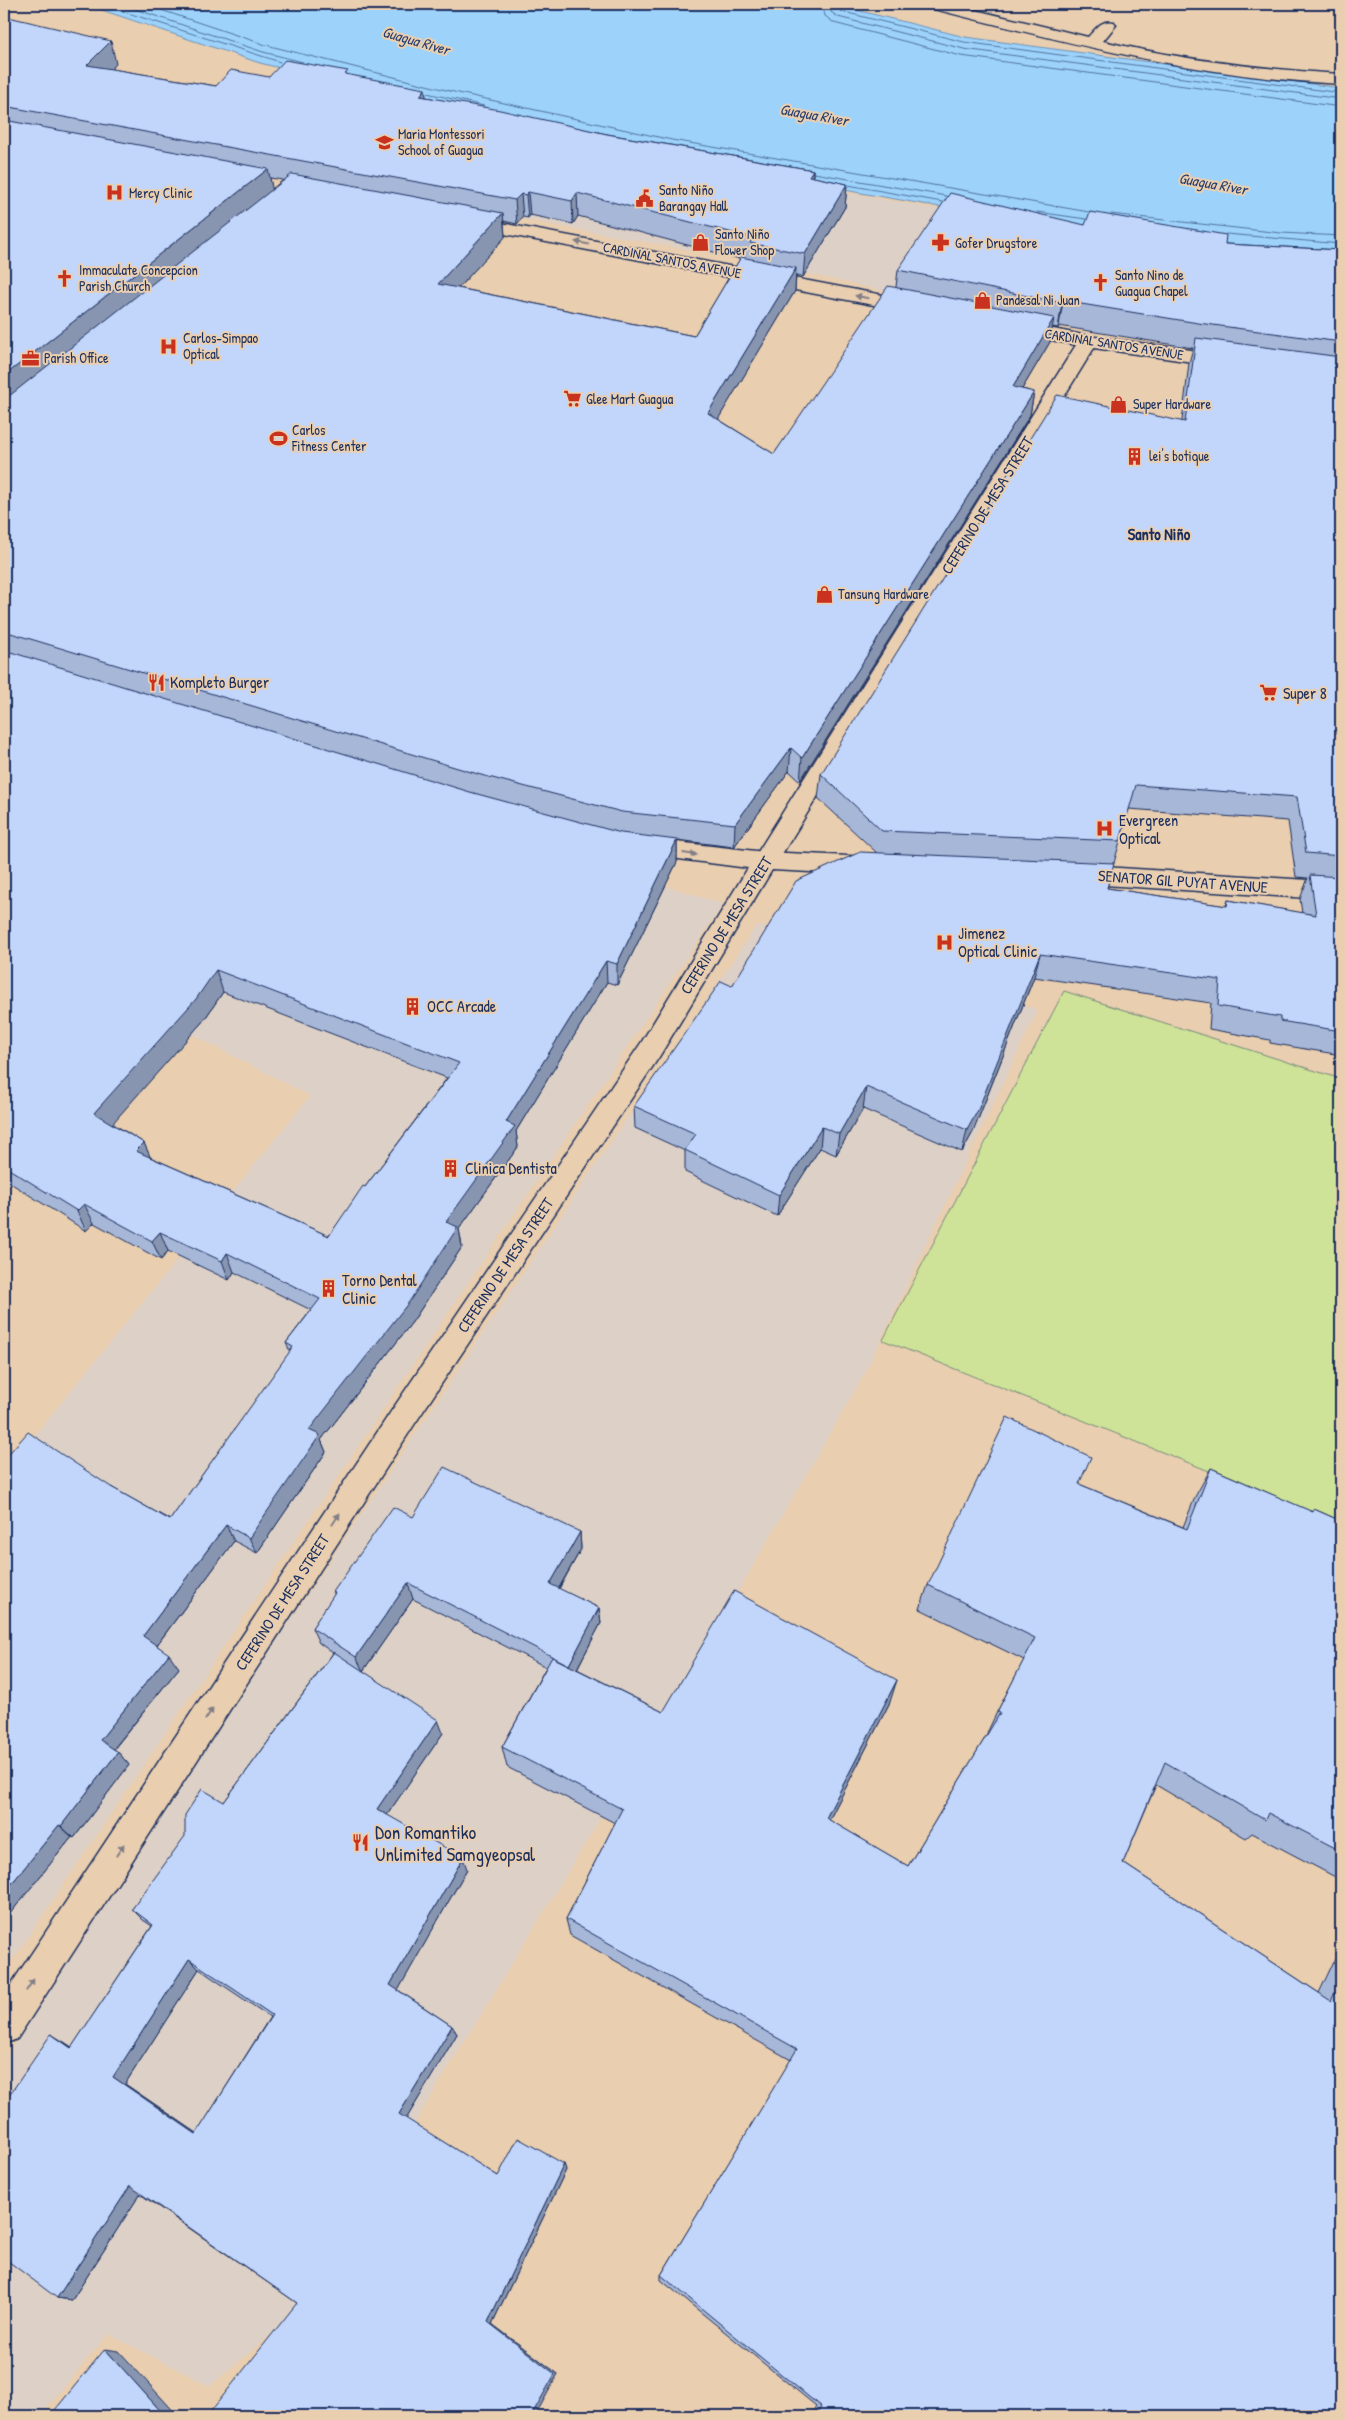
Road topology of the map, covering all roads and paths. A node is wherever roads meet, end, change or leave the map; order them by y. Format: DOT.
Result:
graph roads {
  1 [pos="932,4"];
  2 [pos="992,4"];
  3 [pos="1092,43"];
  4 [pos="1341,79"];
  5 [pos="454,220"];
  6 [pos="936,312"];
  7 [pos="993,323"];
  8 [pos="1088,342"];
  9 [pos="1244,363"];
  10 [pos="622,844"];
  11 [pos="765,862"];
  12 [pos="889,867"];
  13 [pos="1054,874"];
  14 [pos="1341,891"];
  15 [pos="4,2026"];
  1 -- 3 [label="street"];
  2 -- 3 [label="street"];
  3 -- 4 [label="street"];
  6 -- 5 [label="street, CARDINAL SANTOS AVENUE, one-way"];
  7 -- 8 [label="street, CARDINAL SANTOS AVENUE"];
  8 -- 9 [label="street, CARDINAL SANTOS AVENUE"];
  8 -- 11 [label="street, CEFERINO DE MESA STREET"];
  10 -- 11 [label="street, one-way"];
  11 -- 12 [label="street"];
  15 -- 11 [label="street, CEFERINO DE MESA STREET, one-way"];
  13 -- 14 [label="street, SENATOR GIL PUYAT AVENUE"];
}
